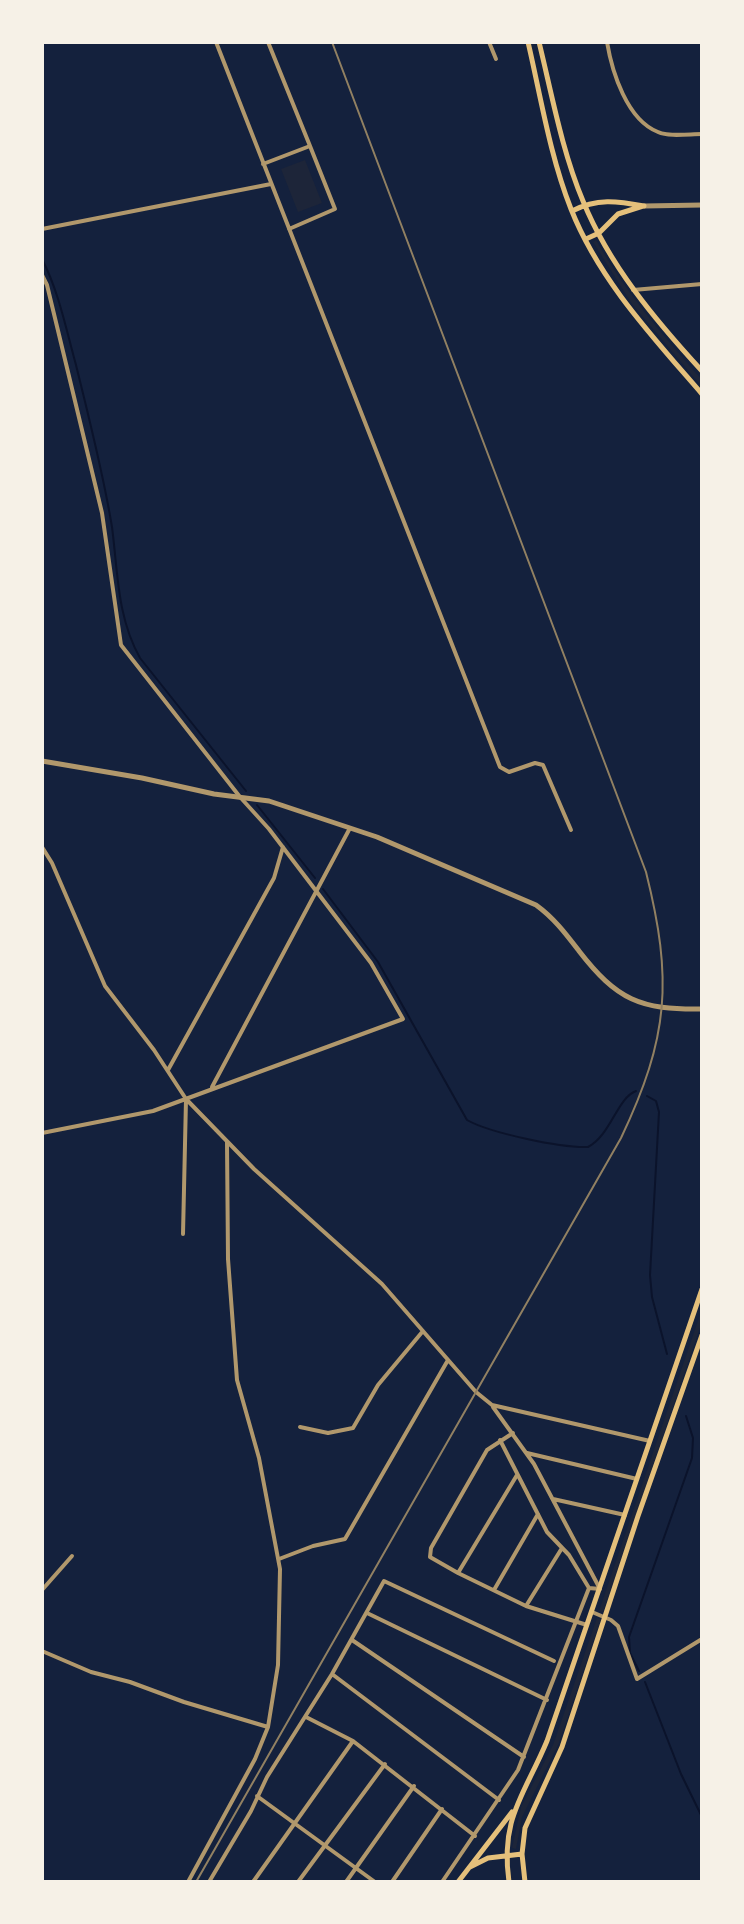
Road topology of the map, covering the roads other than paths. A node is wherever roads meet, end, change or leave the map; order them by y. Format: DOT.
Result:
graph roads {
  1 [pos="216,42"];
  2 [pos="268,42"];
  3 [pos="489,42"];
  4 [pos="528,42"];
  5 [pos="539,42"];
  6 [pos="607,42"];
  7 [pos="496,59"];
  8 [pos="702,134"];
  9 [pos="310,146"];
  10 [pos="263,164"];
  11 [pos="271,184"];
  12 [pos="584,205"];
  13 [pos="702,205"];
  14 [pos="644,206"];
  15 [pos="572,211"];
  16 [pos="42,229"];
  17 [pos="289,229"];
  18 [pos="599,233"];
  19 [pos="586,239"];
  20 [pos="42,275"];
  21 [pos="702,284"];
  22 [pos="633,290"];
  23 [pos="702,359"];
  24 [pos="691,360"];
  25 [pos="702,371"];
  26 [pos="702,394"];
  27 [pos="42,761"];
  28 [pos="240,797"];
  29 [pos="350,828"];
  30 [pos="571,830"];
  31 [pos="42,847"];
  32 [pos="283,847"];
  33 [pos="316,890"];
  34 [pos="702,1009"];
  35 [pos="168,1070"];
  36 [pos="211,1089"];
  37 [pos="186,1099"];
  38 [pos="42,1133"];
  39 [pos="227,1142"];
  40 [pos="183,1234"];
  41 [pos="702,1289"];
  42 [pos="423,1331"];
  43 [pos="702,1335"];
  44 [pos="448,1360"];
  45 [pos="492,1405"];
  46 [pos="300,1427"];
  47 [pos="513,1433"];
  48 [pos="500,1440"];
  49 [pos="650,1441"];
  50 [pos="527,1453"];
  51 [pos="517,1475"];
  52 [pos="637,1479"];
  53 [pos="553,1498"];
  54 [pos="538,1514"];
  55 [pos="625,1515"];
  56 [pos="562,1548"];
  57 [pos="72,1556"];
  58 [pos="279,1559"];
  59 [pos="458,1573"];
  60 [pos="589,1588"];
  61 [pos="600,1589"];
  62 [pos="42,1590"];
  63 [pos="494,1590"];
  64 [pos="526,1606"];
  65 [pos="592,1612"];
  66 [pos="367,1613"];
  67 [pos="605,1617"];
  68 [pos="576,1621"];
  69 [pos="587,1625"];
  70 [pos="352,1640"];
  71 [pos="701,1641"];
  72 [pos="42,1651"];
  73 [pos="554,1661"];
  74 [pos="332,1674"];
  75 [pos="547,1700"];
  76 [pos="306,1717"];
  77 [pos="268,1727"];
  78 [pos="353,1741"];
  79 [pos="524,1757"];
  80 [pos="385,1764"];
  81 [pos="414,1786"];
  82 [pos="257,1796"];
  83 [pos="499,1800"];
  84 [pos="515,1808"];
  85 [pos="442,1809"];
  86 [pos="293,1825"];
  87 [pos="475,1836"];
  88 [pos="324,1847"];
  89 [pos="522,1854"];
  90 [pos="506,1855"];
  91 [pos="356,1868"];
  92 [pos="467,1869"];
  93 [pos="188,1882"];
  94 [pos="209,1882"];
  95 [pos="253,1882"];
  96 [pos="298,1882"];
  97 [pos="346,1882"];
  98 [pos="375,1882"];
  99 [pos="392,1882"];
  100 [pos="442,1882"];
  101 [pos="458,1882"];
  102 [pos="509,1882"];
  103 [pos="524,1882"];
  1 -- 10 [label="street"];
  2 -- 9 [label="street"];
  3 -- 7 [label="street"];
  4 -- 15 [label="main road"];
  5 -- 12 [label="main road"];
  6 -- 8 [label="street"];
  9 -- 10 [label="street"];
  9 -- 17 [label="street"];
  10 -- 11 [label="street"];
  11 -- 16 [label="street"];
  11 -- 17 [label="street"];
  12 -- 14 [label="main road"];
  12 -- 15 [label="main road"];
  12 -- 18 [label="main road"];
  13 -- 14 [label="street"];
  14 -- 18 [label="main road"];
  15 -- 19 [label="main road"];
  17 -- 30 [label="street"];
  18 -- 19 [label="main road"];
  18 -- 22 [label="main road"];
  19 -- 26 [label="main road"];
  20 -- 28 [label="street"];
  21 -- 22 [label="street"];
  22 -- 24 [label="main road"];
  23 -- 24 [label="street"];
  24 -- 25 [label="main road"];
  27 -- 28 [label="street"];
  28 -- 29 [label="street"];
  28 -- 32 [label="street"];
  29 -- 33 [label="street"];
  29 -- 34 [label="street"];
  31 -- 35 [label="street"];
  32 -- 33 [label="street"];
  32 -- 35 [label="street"];
  33 -- 36 [label="street"];
  33 -- 36 [label="street"];
  35 -- 37 [label="street"];
  36 -- 37 [label="street"];
  37 -- 38 [label="street"];
  37 -- 39 [label="street"];
  37 -- 40 [label="street"];
  39 -- 42 [label="street"];
  39 -- 58 [label="street"];
  41 -- 49 [label="main road"];
  42 -- 44 [label="street"];
  42 -- 46 [label="street"];
  43 -- 67 [label="main road"];
  44 -- 45 [label="street"];
  44 -- 58 [label="street"];
  45 -- 47 [label="street"];
  45 -- 49 [label="street"];
  47 -- 48 [label="street"];
  47 -- 50 [label="street"];
  48 -- 51 [label="street"];
  48 -- 59 [label="street"];
  49 -- 52 [label="main road"];
  50 -- 52 [label="street"];
  50 -- 53 [label="street"];
  51 -- 54 [label="street"];
  51 -- 59 [label="street"];
  52 -- 55 [label="main road"];
  53 -- 55 [label="street"];
  53 -- 61 [label="street"];
  54 -- 56 [label="street"];
  54 -- 63 [label="street"];
  55 -- 61 [label="main road"];
  56 -- 60 [label="street"];
  56 -- 64 [label="street"];
  57 -- 62 [label="street"];
  58 -- 77 [label="street"];
  59 -- 63 [label="street"];
  60 -- 61 [label="street"];
  60 -- 68 [label="street"];
  61 -- 65 [label="main road"];
  63 -- 64 [label="street"];
  64 -- 68 [label="street"];
  65 -- 67 [label="street"];
  65 -- 69 [label="main road"];
  66 -- 70 [label="street"];
  66 -- 73 [label="street"];
  66 -- 75 [label="street"];
  67 -- 71 [label="street"];
  67 -- 89 [label="main road"];
  68 -- 69 [label="street"];
  68 -- 75 [label="street"];
  69 -- 84 [label="main road"];
  70 -- 74 [label="street"];
  70 -- 79 [label="street"];
  72 -- 77 [label="street"];
  74 -- 76 [label="street"];
  74 -- 83 [label="street"];
  75 -- 79 [label="street"];
  76 -- 78 [label="street"];
  76 -- 82 [label="street"];
  77 -- 93 [label="street"];
  78 -- 80 [label="street"];
  78 -- 86 [label="street"];
  79 -- 83 [label="street"];
  80 -- 81 [label="street"];
  80 -- 88 [label="street"];
  81 -- 85 [label="street"];
  81 -- 91 [label="street"];
  82 -- 86 [label="street"];
  82 -- 94 [label="street"];
  83 -- 87 [label="street"];
  84 -- 90 [label="main road"];
  84 -- 92 [label="main road"];
  85 -- 87 [label="street"];
  85 -- 99 [label="street"];
  86 -- 88 [label="street"];
  86 -- 95 [label="street"];
  87 -- 100 [label="street"];
  88 -- 91 [label="street"];
  88 -- 96 [label="street"];
  89 -- 90 [label="main road"];
  89 -- 103 [label="main road"];
  90 -- 92 [label="main road"];
  90 -- 102 [label="main road"];
  91 -- 97 [label="street"];
  91 -- 98 [label="street"];
  92 -- 101 [label="main road"];
}
